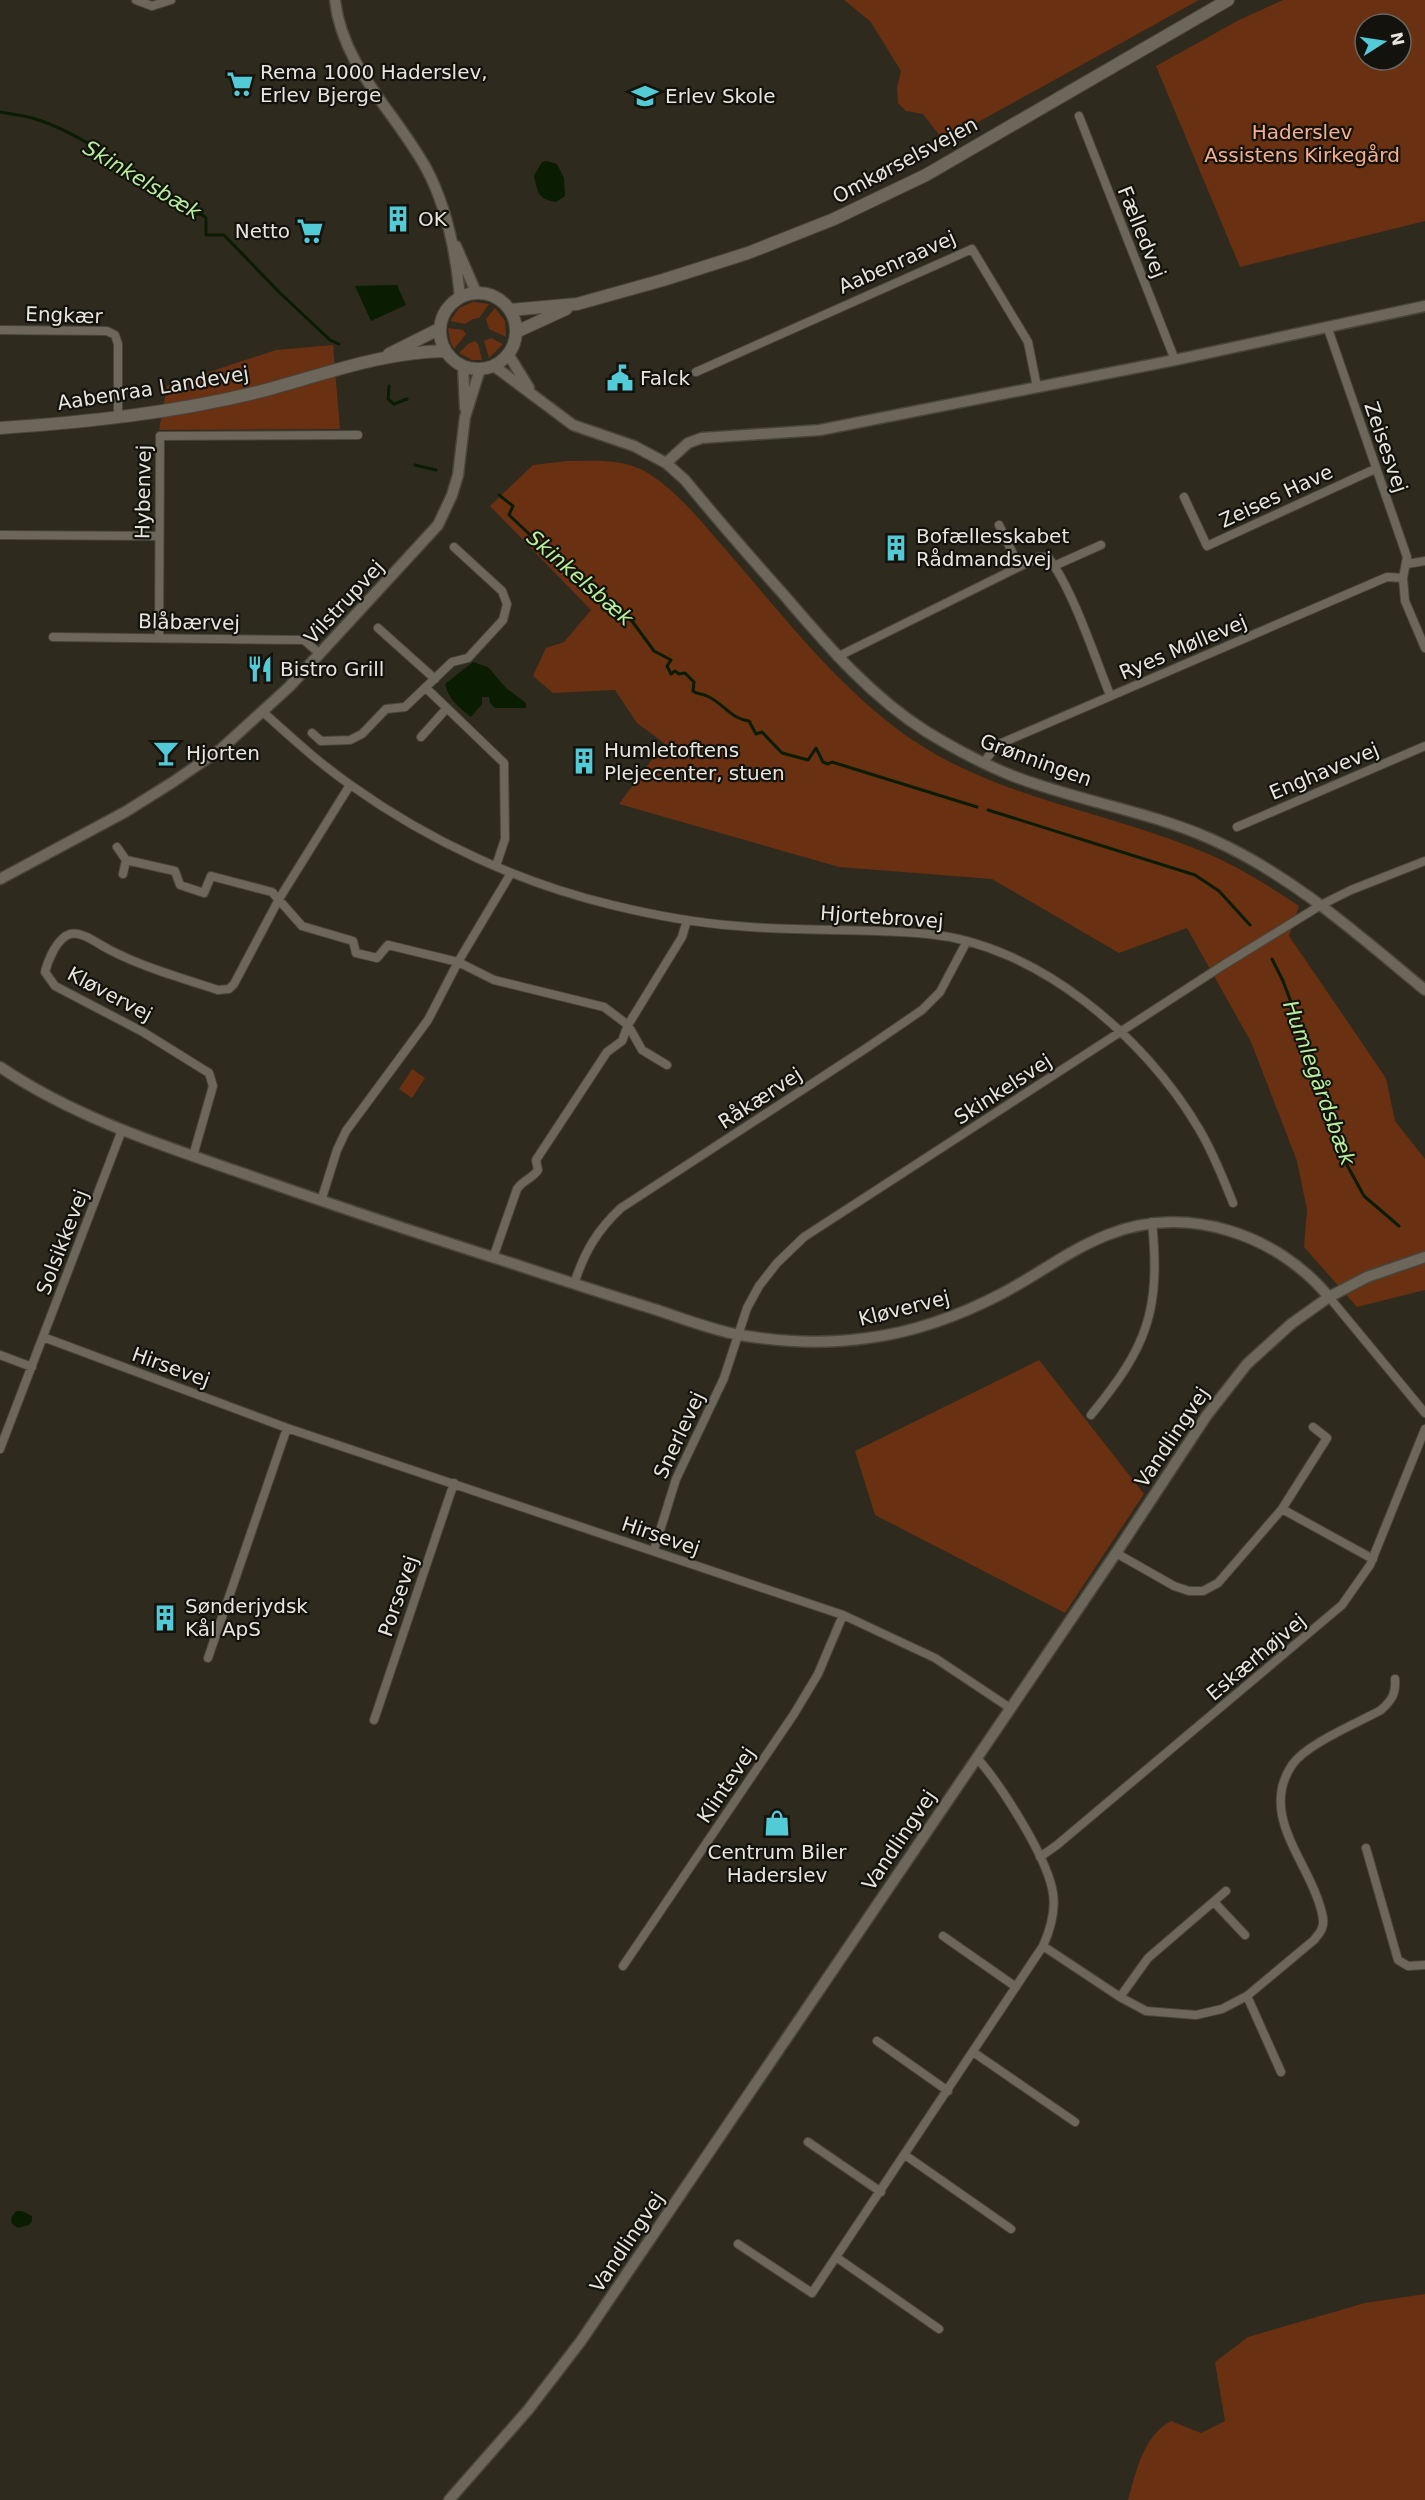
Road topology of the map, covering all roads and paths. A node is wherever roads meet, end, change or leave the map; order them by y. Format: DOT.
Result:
graph roads {
  1 [pos="136,0"];
  2 [pos="171,0"];
  3 [pos="335,0"];
  4 [pos="1227,0"];
  5 [pos="1079,116"];
  6 [pos="448,227"];
  7 [pos="476,292"];
  8 [pos="460,297"];
  9 [pos="577,304"];
  10 [pos="1425,306"];
  11 [pos="510,310"];
  12 [pos="1327,326"];
  13 [pos="439,329"];
  14 [pos="0,330"];
  15 [pos="516,332"];
  16 [pos="445,351"];
  17 [pos="508,354"];
  18 [pos="380,358"];
  19 [pos="1175,360"];
  20 [pos="463,366"];
  21 [pos="494,366"];
  22 [pos="480,369"];
  23 [pos="696,372"];
  24 [pos="1037,387"];
  25 [pos="536,398"];
  26 [pos="465,417"];
  27 [pos="118,418"];
  28 [pos="0,428"];
  29 [pos="358,435"];
  30 [pos="666,463"];
  31 [pos="1376,469"];
  32 [pos="1184,497"];
  33 [pos="999,525"];
  34 [pos="0,535"];
  35 [pos="159,536"];
  36 [pos="1101,545"];
  37 [pos="454,547"];
  38 [pos="1425,561"];
  39 [pos="1407,564"];
  40 [pos="1054,566"];
  41 [pos="1019,567"];
  42 [pos="1403,578"];
  43 [pos="378,628"];
  44 [pos="53,637"];
  45 [pos="159,638"];
  46 [pos="1425,648"];
  47 [pos="320,654"];
  48 [pos="837,657"];
  49 [pos="435,679"];
  50 [pos="426,688"];
  51 [pos="1110,695"];
  52 [pos="447,708"];
  53 [pos="263,712"];
  54 [pos="312,733"];
  55 [pos="421,737"];
  56 [pos="1425,747"];
  57 [pos="984,762"];
  58 [pos="350,785"];
  59 [pos="1237,827"];
  60 [pos="117,847"];
  61 [pos="126,860"];
  62 [pos="1425,861"];
  63 [pos="496,866"];
  64 [pos="511,873"];
  65 [pos="123,874"];
  66 [pos="0,879"];
  67 [pos="279,899"];
  68 [pos="1321,905"];
  69 [pos="687,920"];
  70 [pos="967,941"];
  71 [pos="458,962"];
  72 [pos="1425,990"];
  73 [pos="628,1025"];
  74 [pos="1120,1033"];
  75 [pos="667,1065"];
  76 [pos="0,1067"];
  77 [pos="122,1130"];
  78 [pos="193,1156"];
  79 [pos="321,1201"];
  80 [pos="1233,1203"];
  81 [pos="1152,1222"];
  82 [pos="1425,1257"];
  83 [pos="493,1258"];
  84 [pos="574,1284"];
  85 [pos="1329,1297"];
  86 [pos="737,1335"];
  87 [pos="43,1337"];
  88 [pos="0,1355"];
  89 [pos="32,1367"];
  90 [pos="1425,1413"];
  91 [pos="1091,1415"];
  92 [pos="1313,1427"];
  93 [pos="287,1428"];
  94 [pos="1425,1429"];
  95 [pos="0,1449"];
  96 [pos="454,1483"];
  97 [pos="1282,1509"];
  98 [pos="654,1550"];
  99 [pos="1116,1553"];
  100 [pos="1373,1559"];
  101 [pos="843,1615"];
  102 [pos="208,1658"];
  103 [pos="1395,1679"];
  104 [pos="1010,1708"];
  105 [pos="374,1720"];
  106 [pos="976,1758"];
  107 [pos="1366,1848"];
  108 [pos="1040,1857"];
  109 [pos="1226,1891"];
  110 [pos="1214,1902"];
  111 [pos="1245,1935"];
  112 [pos="943,1936"];
  113 [pos="1043,1946"];
  114 [pos="1425,1965"];
  115 [pos="623,1966"];
  116 [pos="1016,1987"];
  117 [pos="1246,1996"];
  118 [pos="1120,1997"];
  119 [pos="877,2041"];
  120 [pos="973,2052"];
  121 [pos="1281,2072"];
  122 [pos="948,2091"];
  123 [pos="1075,2122"];
  124 [pos="808,2142"];
  125 [pos="905,2155"];
  126 [pos="881,2192"];
  127 [pos="1011,2229"];
  128 [pos="738,2244"];
  129 [pos="836,2257"];
  130 [pos="939,2329"];
  131 [pos="449,2500"];
  1 -- 2 [label="street"];
  3 -- 6 [label="street"];
  4 -- 9 [label="main road, Omkørselsvejen"];
  5 -- 19 [label="street, Fælledvej"];
  6 -- 7 [label="street"];
  6 -- 8 [label="street"];
  7 -- 8 [label="main road"];
  7 -- 11 [label="main road"];
  8 -- 13 [label="main road"];
  9 -- 11 [label="main road, Omkørselsvejen"];
  9 -- 15 [label="main road, Omkørselsvejen"];
  10 -- 12 [label="street"];
  11 -- 15 [label="main road"];
  12 -- 19 [label="street"];
  12 -- 31 [label="street, Zeisesvej"];
  13 -- 16 [label="main road"];
  13 -- 18 [label="main road, Aabenraa Landevej"];
  14 -- 27 [label="street, Engkær"];
  15 -- 17 [label="main road"];
  16 -- 18 [label="main road, Aabenraa Landevej"];
  16 -- 20 [label="main road"];
  17 -- 21 [label="main road"];
  17 -- 25 [label="street, Grønningen"];
  18 -- 27 [label="main road, Aabenraa Landevej"];
  19 -- 24 [label="street"];
  20 -- 22 [label="main road"];
  20 -- 26 [label="street, Vilstrupvej"];
  21 -- 22 [label="main road"];
  21 -- 25 [label="street, Grønningen"];
  22 -- 26 [label="street, Vilstrupvej"];
  23 -- 24 [label="street, Aabenraavej"];
  24 -- 30 [label="street"];
  25 -- 30 [label="street, Grønningen"];
  26 -- 47 [label="street, Vilstrupvej"];
  27 -- 28 [label="main road, Aabenraa Landevej"];
  29 -- 35 [label="street, Hybenvej"];
  30 -- 48 [label="street, Grønningen"];
  31 -- 32 [label="street, Zeises Have"];
  31 -- 39 [label="street, Zeisesvej"];
  33 -- 41 [label="street"];
  34 -- 35 [label="street"];
  35 -- 45 [label="street, Hybenvej"];
  36 -- 40 [label="street"];
  37 -- 49 [label="street"];
  38 -- 39 [label="street"];
  39 -- 42 [label="street"];
  40 -- 41 [label="street"];
  40 -- 51 [label="street"];
  41 -- 48 [label="street"];
  42 -- 46 [label="street"];
  42 -- 51 [label="street, Ryes Møllevej"];
  43 -- 49 [label="street"];
  44 -- 45 [label="street, Blåbærvej"];
  45 -- 47 [label="street, Blåbærvej"];
  47 -- 53 [label="street, Vilstrupvej"];
  48 -- 57 [label="street, Grønningen"];
  49 -- 50 [label="street"];
  50 -- 52 [label="street"];
  50 -- 54 [label="street"];
  51 -- 57 [label="street, Ryes Møllevej"];
  52 -- 55 [label="street"];
  52 -- 63 [label="street"];
  53 -- 58 [label="street, Hjortebrovej"];
  53 -- 66 [label="street, Vilstrupvej"];
  56 -- 59 [label="street, Enghavevej"];
  57 -- 68 [label="street, Grønningen"];
  58 -- 63 [label="street, Hjortebrovej"];
  58 -- 67 [label="street"];
  60 -- 61 [label="street"];
  61 -- 65 [label="street"];
  61 -- 67 [label="street"];
  62 -- 68 [label="street, Skinkelsvej"];
  63 -- 64 [label="street, Hjortebrovej"];
  64 -- 69 [label="street, Hjortebrovej"];
  64 -- 71 [label="street"];
  67 -- 71 [label="street"];
  67 -- 78 [label="street, Kløvervej"];
  68 -- 72 [label="street, Grønningen"];
  68 -- 74 [label="street, Skinkelsvej"];
  69 -- 70 [label="street, Hjortebrovej"];
  69 -- 73 [label="street"];
  70 -- 74 [label="street, Hjortebrovej"];
  70 -- 84 [label="street, Råkærvej"];
  71 -- 73 [label="street"];
  71 -- 79 [label="street"];
  73 -- 75 [label="street"];
  73 -- 83 [label="street"];
  74 -- 80 [label="street, Hjortebrovej"];
  74 -- 86 [label="street, Skinkelsvej"];
  76 -- 77 [label="street, Kløvervej"];
  77 -- 78 [label="street, Kløvervej"];
  77 -- 87 [label="street, Solsikkevej"];
  78 -- 79 [label="street, Kløvervej"];
  79 -- 83 [label="street, Kløvervej"];
  81 -- 85 [label="street, Kløvervej"];
  81 -- 86 [label="street, Kløvervej"];
  81 -- 91 [label="street"];
  82 -- 85 [label="street, Vandlingvej"];
  83 -- 84 [label="street, Kløvervej"];
  84 -- 86 [label="street, Kløvervej"];
  85 -- 90 [label="street"];
  85 -- 99 [label="street, Vandlingvej"];
  86 -- 98 [label="street, Snerlevej"];
  87 -- 89 [label="street, Solsikkevej"];
  87 -- 93 [label="street, Hirsevej"];
  88 -- 89 [label="street"];
  89 -- 95 [label="street, Solsikkevej"];
  92 -- 97 [label="street"];
  93 -- 96 [label="street, Hirsevej"];
  93 -- 102 [label="street"];
  94 -- 100 [label="street, Eskærhøjvej"];
  96 -- 98 [label="street, Hirsevej"];
  96 -- 105 [label="street, Porsevej"];
  97 -- 99 [label="street"];
  97 -- 100 [label="street"];
  98 -- 101 [label="street, Hirsevej"];
  99 -- 104 [label="street, Vandlingvej"];
  100 -- 108 [label="street, Eskærhøjvej"];
  101 -- 104 [label="street, Hirsevej"];
  101 -- 115 [label="street, Klintevej"];
  103 -- 117 [label="street"];
  104 -- 106 [label="street, Vandlingvej"];
  106 -- 108 [label="street"];
  106 -- 131 [label="street, Vandlingvej"];
  107 -- 114 [label="street"];
  108 -- 113 [label="street"];
  109 -- 110 [label="street"];
  110 -- 111 [label="street"];
  110 -- 118 [label="street"];
  112 -- 116 [label="street"];
  113 -- 116 [label="street"];
  113 -- 118 [label="street"];
  116 -- 120 [label="street"];
  117 -- 118 [label="street"];
  117 -- 121 [label="street"];
  119 -- 122 [label="street"];
  120 -- 122 [label="street"];
  120 -- 123 [label="street"];
  122 -- 125 [label="street"];
  124 -- 126 [label="street"];
  125 -- 126 [label="street"];
  125 -- 127 [label="street"];
  126 -- 129 [label="street"];
  128 -- 129 [label="street"];
  129 -- 130 [label="street"];
}
